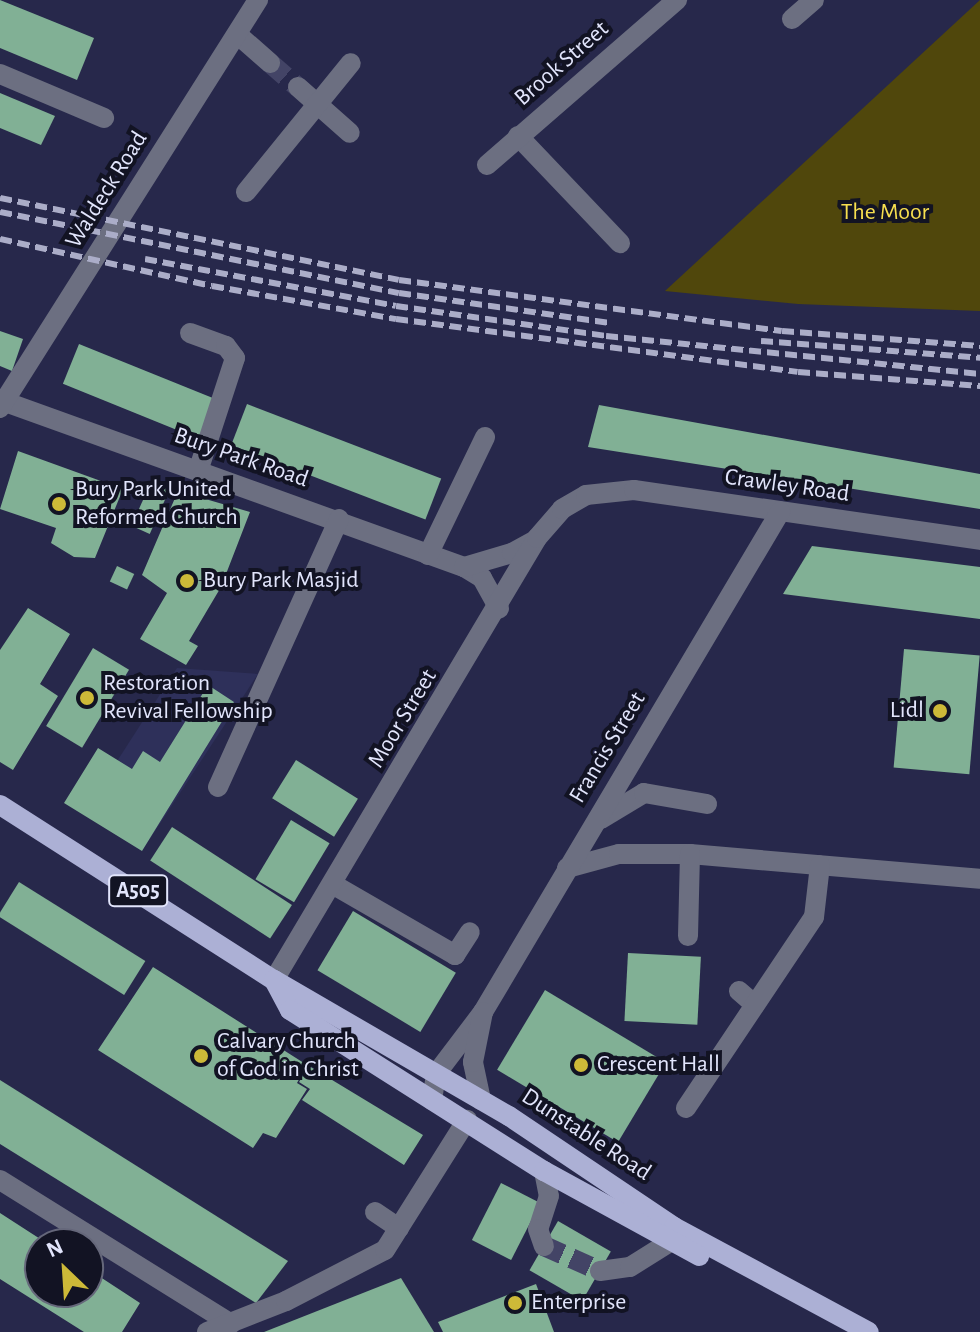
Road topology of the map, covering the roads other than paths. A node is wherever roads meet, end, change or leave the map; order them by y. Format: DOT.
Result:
graph roads {
  1 [pos="258,0"];
  2 [pos="677,0"];
  3 [pos="814,0"];
  4 [pos="792,19"];
  5 [pos="237,34"];
  6 [pos="270,63"];
  7 [pos="351,63"];
  8 [pos="0,74"];
  9 [pos="298,87"];
  10 [pos="316,103"];
  11 [pos="104,118"];
  12 [pos="350,133"];
  13 [pos="518,136"];
  14 [pos="487,165"];
  15 [pos="246,192"];
  16 [pos="620,243"];
  17 [pos="190,333"];
  18 [pos="2,403"];
  19 [pos="485,437"];
  20 [pos="198,471"];
  21 [pos="586,495"];
  22 [pos="780,512"];
  23 [pos="339,519"];
  24 [pos="537,538"];
  25 [pos="980,540"];
  26 [pos="428,555"];
  27 [pos="464,567"];
  28 [pos="499,609"];
  29 [pos="218,787"];
  30 [pos="707,804"];
  31 [pos="0,805"];
  32 [pos="589,830"];
  33 [pos="690,854"];
  34 [pos="820,865"];
  35 [pos="567,868"];
  36 [pos="980,879"];
  37 [pos="334,885"];
  38 [pos="470,932"];
  39 [pos="688,936"];
  40 [pos="274,980"];
  41 [pos="739,991"];
  42 [pos="755,1005"];
  43 [pos="483,1012"];
  44 [pos="436,1074"];
  45 [pos="432,1100"];
  46 [pos="481,1100"];
  47 [pos="686,1108"];
  48 [pos="467,1120"];
  49 [pos="544,1171"];
  50 [pos="0,1180"];
  51 [pos="375,1212"];
  52 [pos="399,1228"];
  53 [pos="670,1242"];
  54 [pos="544,1246"];
  55 [pos="600,1271"];
  56 [pos="231,1324"];
  57 [pos="207,1332"];
  58 [pos="846,1332"];
  59 [pos="869,1332"];
  1 -- 5 [label="street, Waldeck Road"];
  2 -- 13 [label="street, Brook Street"];
  3 -- 4 [label="street"];
  5 -- 6 [label="street"];
  5 -- 18 [label="street, Waldeck Road"];
  7 -- 10 [label="street"];
  8 -- 11 [label="street"];
  9 -- 10 [label="street"];
  10 -- 12 [label="street"];
  10 -- 15 [label="street"];
  13 -- 14 [label="street, Brook Street"];
  13 -- 16 [label="street, Brook Street"];
  17 -- 20 [label="street"];
  18 -- 20 [label="street, Bury Park Road"];
  19 -- 26 [label="street"];
  20 -- 23 [label="street, Bury Park Road"];
  21 -- 22 [label="street, Crawley Road"];
  21 -- 24 [label="street, Moor Street"];
  22 -- 25 [label="street, Crawley Road"];
  22 -- 32 [label="street, Francis Street"];
  23 -- 26 [label="street, Bury Park Road"];
  23 -- 29 [label="street"];
  24 -- 27 [label="street"];
  24 -- 28 [label="street, Moor Street"];
  26 -- 27 [label="street, Bury Park Road"];
  27 -- 28 [label="street"];
  28 -- 37 [label="street, Moor Street"];
  30 -- 32 [label="street"];
  31 -- 40 [label="main road, Dunstable Road / A505"];
  32 -- 35 [label="street, Francis Street"];
  33 -- 34 [label="street"];
  33 -- 35 [label="street"];
  33 -- 39 [label="street"];
  34 -- 36 [label="street"];
  34 -- 42 [label="street"];
  35 -- 43 [label="street, Francis Street"];
  37 -- 38 [label="street"];
  37 -- 40 [label="street, Moor Street"];
  40 -- 44 [label="main road, Dunstable Road"];
  40 -- 45 [label="main road, Dunstable Road"];
  41 -- 42 [label="street"];
  42 -- 47 [label="street"];
  43 -- 44 [label="street, Francis Street"];
  43 -- 46 [label="street, Francis Street"];
  44 -- 45 [label="street, Francis Street"];
  44 -- 46 [label="main road, Dunstable Road"];
  45 -- 48 [label="main road, Dunstable Road"];
  46 -- 59 [label="main road, Dunstable Road"];
  48 -- 49 [label="main road, Dunstable Road"];
  48 -- 52 [label="street"];
  49 -- 53 [label="main road, Dunstable Road"];
  49 -- 54 [label="street"];
  50 -- 56 [label="street"];
  51 -- 52 [label="street"];
  52 -- 56 [label="street"];
  53 -- 55 [label="street"];
  53 -- 58 [label="main road, Dunstable Road"];
  56 -- 57 [label="street"];
}
